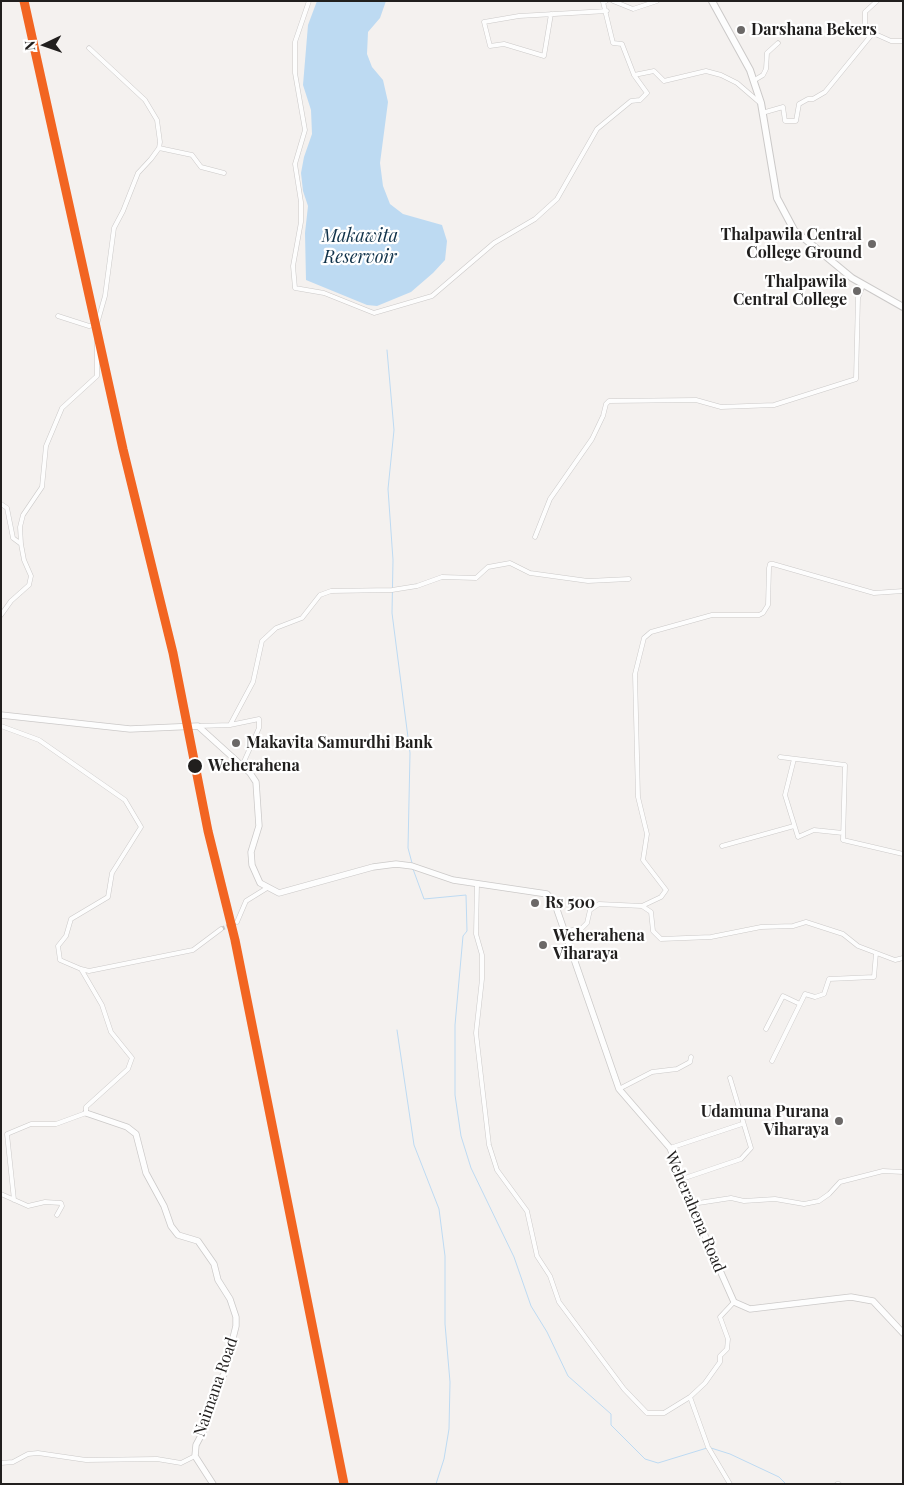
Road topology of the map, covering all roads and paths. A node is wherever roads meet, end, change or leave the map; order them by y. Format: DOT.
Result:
graph roads {
  1 [pos="309,1"];
  2 [pos="604,1"];
  3 [pos="613,1"];
  4 [pos="656,1"];
  5 [pos="712,1"];
  6 [pos="877,1"];
  7 [pos="624,3"];
  8 [pos="607,11"];
  9 [pos="551,14"];
  10 [pos="873,33"];
  11 [pos="903,41"];
  12 [pos="778,43"];
  13 [pos="90,48"];
  14 [pos="634,76"];
  15 [pos="753,82"];
  16 [pos="761,104"];
  17 [pos="762,113"];
  18 [pos="159,148"];
  19 [pos="224,173"];
  20 [pos="863,286"];
  21 [pos="903,307"];
  22 [pos="58,316"];
  23 [pos="96,324"];
  24 [pos="1,504"];
  25 [pos="535,537"];
  26 [pos="21,544"];
  27 [pos="629,579"];
  28 [pos="903,591"];
  29 [pos="1,614"];
  30 [pos="1,715"];
  31 [pos="230,725"];
  32 [pos="1,726"];
  33 [pos="198,726"];
  34 [pos="780,757"];
  35 [pos="794,758"];
  36 [pos="242,766"];
  37 [pos="794,826"];
  38 [pos="843,833"];
  39 [pos="722,846"];
  40 [pos="903,854"];
  41 [pos="477,884"];
  42 [pos="267,888"];
  43 [pos="642,906"];
  44 [pos="237,922"];
  45 [pos="222,929"];
  46 [pos="565,931"];
  47 [pos="876,953"];
  48 [pos="903,958"];
  49 [pos="80,969"];
  50 [pos="800,1004"];
  51 [pos="766,1029"];
  52 [pos="692,1057"];
  53 [pos="772,1061"];
  54 [pos="730,1078"];
  55 [pos="619,1089"];
  56 [pos="86,1113"];
  57 [pos="742,1124"];
  58 [pos="670,1148"];
  59 [pos="903,1172"];
  60 [pos="682,1179"];
  61 [pos="1,1194"];
  62 [pos="14,1200"];
  63 [pos="692,1204"];
  64 [pos="57,1215"];
  65 [pos="734,1302"];
  66 [pos="903,1333"];
  67 [pos="690,1397"];
  68 [pos="195,1456"];
  69 [pos="1,1463"];
  70 [pos="213,1484"];
  71 [pos="730,1484"];
  1 -- 14 [label="street"];
  2 -- 8 [label="street"];
  3 -- 7 [label="street"];
  4 -- 7 [label="street"];
  5 -- 15 [label="main road"];
  6 -- 10 [label="street"];
  8 -- 9 [label="street"];
  8 -- 14 [label="street"];
  10 -- 11 [label="street"];
  10 -- 17 [label="street"];
  12 -- 15 [label="street"];
  13 -- 18 [label="street"];
  14 -- 16 [label="street"];
  15 -- 16 [label="main road"];
  16 -- 17 [label="main road"];
  17 -- 20 [label="main road"];
  18 -- 19 [label="street"];
  18 -- 23 [label="street"];
  20 -- 21 [label="main road"];
  20 -- 25 [label="street"];
  22 -- 23 [label="street"];
  23 -- 26 [label="street"];
  24 -- 26 [label="street"];
  26 -- 29 [label="street"];
  27 -- 31 [label="street"];
  28 -- 43 [label="street"];
  30 -- 33 [label="main road"];
  31 -- 33 [label="street"];
  31 -- 36 [label="street"];
  32 -- 49 [label="street"];
  33 -- 36 [label="main road"];
  34 -- 35 [label="street"];
  35 -- 37 [label="street"];
  35 -- 38 [label="street"];
  36 -- 42 [label="main road"];
  37 -- 38 [label="street"];
  37 -- 39 [label="street"];
  38 -- 40 [label="street"];
  41 -- 42 [label="main road, Weherahena Road"];
  41 -- 46 [label="main road, Weherahena Road"];
  41 -- 67 [label="street"];
  42 -- 44 [label="street"];
  43 -- 46 [label="street"];
  43 -- 47 [label="street"];
  45 -- 49 [label="street"];
  46 -- 55 [label="main road, Weherahena Road"];
  47 -- 48 [label="street"];
  47 -- 50 [label="street"];
  49 -- 56 [label="street"];
  50 -- 51 [label="street"];
  50 -- 53 [label="street"];
  52 -- 55 [label="street"];
  54 -- 57 [label="street"];
  55 -- 58 [label="main road, Weherahena Road"];
  56 -- 62 [label="street"];
  56 -- 68 [label="main road, Naimana Road"];
  57 -- 58 [label="street"];
  57 -- 60 [label="street"];
  58 -- 60 [label="main road, Weherahena Road"];
  59 -- 63 [label="street"];
  60 -- 63 [label="main road, Weherahena Road"];
  61 -- 62 [label="street"];
  62 -- 64 [label="street"];
  63 -- 65 [label="main road, Weherahena Road"];
  65 -- 66 [label="main road"];
  65 -- 67 [label="street"];
  67 -- 71 [label="street"];
  68 -- 69 [label="street"];
  68 -- 70 [label="main road, Naimana Road"];
}
